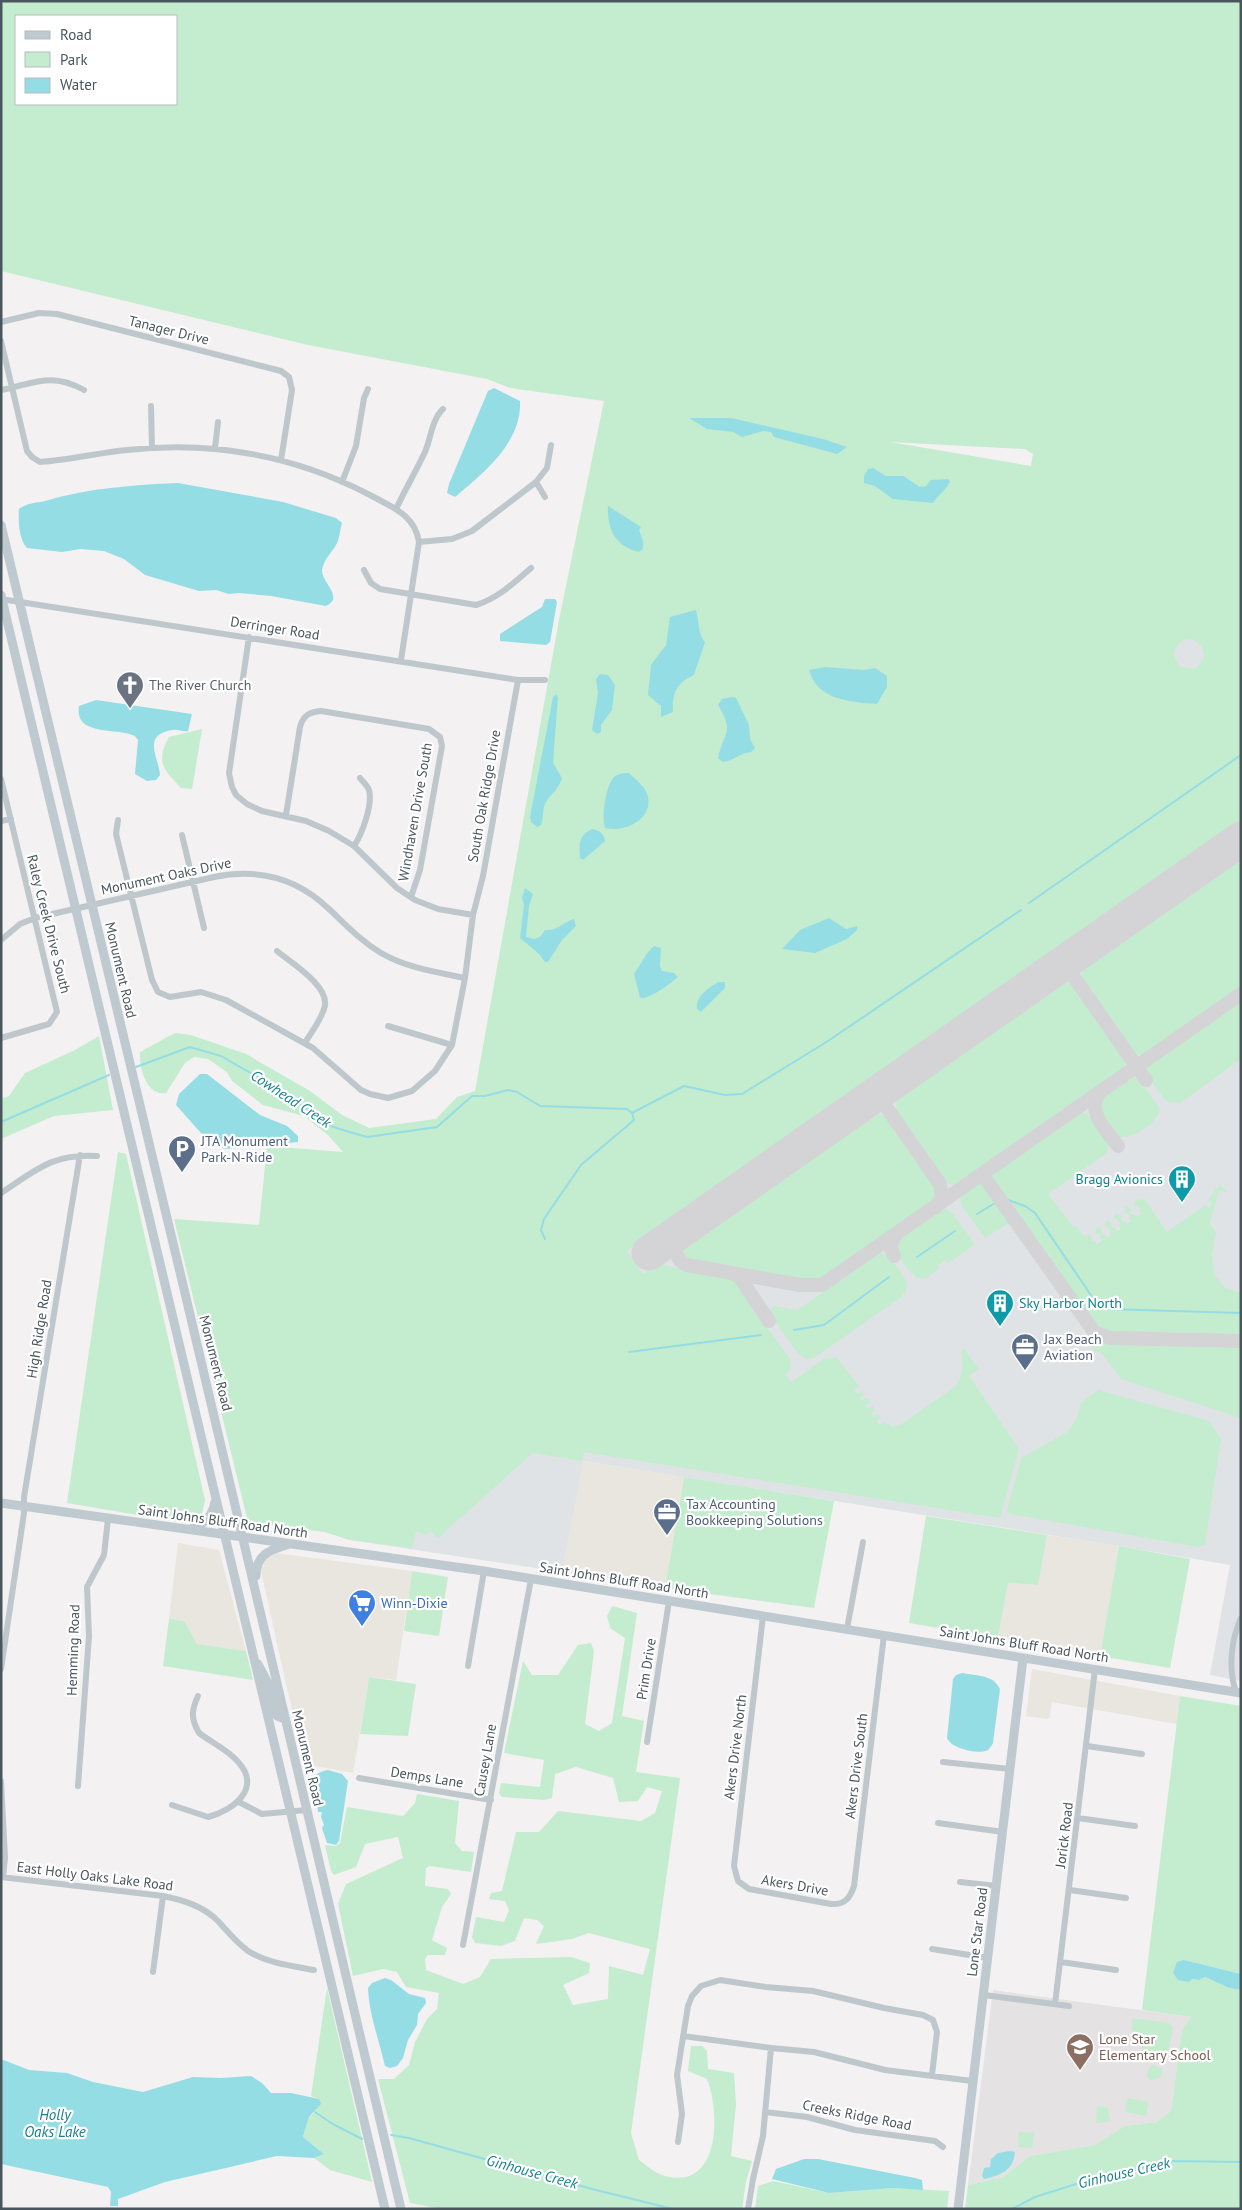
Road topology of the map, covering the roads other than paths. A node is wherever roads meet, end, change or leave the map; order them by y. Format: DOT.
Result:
graph roads {
  1 [pos="1,322"];
  2 [pos="1,341"];
  3 [pos="12,388"];
  4 [pos="368,389"];
  5 [pos="1,390"];
  6 [pos="84,390"];
  7 [pos="151,406"];
  8 [pos="442,409"];
  9 [pos="218,422"];
  10 [pos="551,445"];
  11 [pos="152,448"];
  12 [pos="215,448"];
  13 [pos="281,460"];
  14 [pos="342,482"];
  15 [pos="536,482"];
  16 [pos="545,497"];
  17 [pos="396,509"];
  18 [pos="1,525"];
  19 [pos="419,542"];
  20 [pos="531,568"];
  21 [pos="364,570"];
  22 [pos="412,595"];
  23 [pos="2,598"];
  24 [pos="20,602"];
  25 [pos="249,637"];
  26 [pos="401,660"];
  27 [pos="518,680"];
  28 [pos="545,680"];
  29 [pos="360,778"];
  30 [pos="1,779"];
  31 [pos="286,816"];
  32 [pos="11,819"];
  33 [pos="118,820"];
  34 [pos="1,821"];
  35 [pos="182,835"];
  36 [pos="354,846"];
  37 [pos="193,881"];
  38 [pos="132,896"];
  39 [pos="411,897"];
  40 [pos="92,905"];
  41 [pos="76,909"];
  42 [pos="473,915"];
  43 [pos="35,918"];
  44 [pos="204,928"];
  45 [pos="1,940"];
  46 [pos="277,951"];
  47 [pos="465,978"];
  48 [pos="388,1026"];
  49 [pos="1,1038"];
  50 [pos="305,1043"];
  51 [pos="452,1044"];
  52 [pos="80,1155"];
  53 [pos="97,1156"];
  54 [pos="1,1193"];
  55 [pos="167,1222"];
  56 [pos="151,1225"];
  57 [pos="215,1499"];
  58 [pos="1,1503"];
  59 [pos="25,1506"];
  60 [pos="108,1519"];
  61 [pos="188,1530"];
  62 [pos="224,1534"];
  63 [pos="243,1536"];
  64 [pos="863,1542"];
  65 [pos="291,1543"];
  66 [pos="484,1572"];
  67 [pos="531,1579"];
  68 [pos="255,1586"];
  69 [pos="669,1600"];
  70 [pos="764,1616"];
  71 [pos="1241,1618"];
  72 [pos="847,1629"];
  73 [pos="884,1635"];
  74 [pos="3,1640"];
  75 [pos="253,1658"];
  76 [pos="1023,1658"];
  77 [pos="468,1666"];
  78 [pos="1,1669"];
  79 [pos="1095,1669"];
  80 [pos="1239,1689"];
  81 [pos="198,1696"];
  82 [pos="285,1718"];
  83 [pos="647,1742"];
  84 [pos="1087,1746"];
  85 [pos="276,1751"];
  86 [pos="1142,1754"];
  87 [pos="943,1762"];
  88 [pos="1010,1769"];
  89 [pos="359,1778"];
  90 [pos="1,1781"];
  91 [pos="78,1786"];
  92 [pos="491,1800"];
  93 [pos="239,1802"];
  94 [pos="172,1805"];
  95 [pos="307,1810"];
  96 [pos="291,1812"];
  97 [pos="1078,1818"];
  98 [pos="938,1823"];
  99 [pos="1135,1826"];
  100 [pos="1003,1832"];
  101 [pos="2,1877"];
  102 [pos="738,1881"];
  103 [pos="960,1882"];
  104 [pos="997,1886"];
  105 [pos="1070,1890"];
  106 [pos="163,1896"];
  107 [pos="849,1898"];
  108 [pos="1126,1898"];
  109 [pos="463,1945"];
  110 [pos="932,1949"];
  111 [pos="988,1958"];
  112 [pos="1061,1962"];
  113 [pos="314,1970"];
  114 [pos="1116,1970"];
  115 [pos="153,1972"];
  116 [pos="984,1995"];
  117 [pos="1055,2004"];
  118 [pos="1069,2006"];
  119 [pos="684,2036"];
  120 [pos="771,2048"];
  121 [pos="932,2075"];
  122 [pos="972,2081"];
  123 [pos="765,2112"];
  124 [pos="678,2142"];
  125 [pos="942,2147"];
  126 [pos="385,2209"];
  127 [pos="401,2209"];
  128 [pos="748,2209"];
  129 [pos="958,2209"];
  1 -- 13 [label="street, Tanager Drive"];
  2 -- 3 [label="street"];
  3 -- 5 [label="street"];
  3 -- 6 [label="street"];
  3 -- 11 [label="street"];
  4 -- 14 [label="street"];
  7 -- 11 [label="street"];
  8 -- 17 [label="street"];
  9 -- 12 [label="street"];
  10 -- 15 [label="street"];
  11 -- 12 [label="street"];
  12 -- 13 [label="street"];
  13 -- 14 [label="street"];
  14 -- 17 [label="street"];
  15 -- 16 [label="street"];
  15 -- 19 [label="street"];
  17 -- 19 [label="street"];
  18 -- 24 [label="main road, Monument Road"];
  19 -- 22 [label="street"];
  20 -- 22 [label="street"];
  21 -- 22 [label="street"];
  22 -- 26 [label="street"];
  23 -- 24 [label="street, Derringer Road"];
  23 -- 41 [label="main road, Monument Road"];
  24 -- 25 [label="street, Derringer Road"];
  24 -- 40 [label="main road, Monument Road"];
  25 -- 26 [label="street, Derringer Road"];
  25 -- 31 [label="street"];
  26 -- 27 [label="street, Derringer Road"];
  27 -- 28 [label="street, Derringer Road"];
  27 -- 42 [label="street, South Oak Ridge Drive"];
  29 -- 36 [label="street"];
  30 -- 32 [label="street, Raley Creek Drive South"];
  31 -- 36 [label="street"];
  31 -- 39 [label="street, Windhaven Drive South"];
  32 -- 34 [label="street"];
  32 -- 43 [label="street, Raley Creek Drive South"];
  33 -- 38 [label="street"];
  35 -- 37 [label="street"];
  36 -- 39 [label="street"];
  37 -- 38 [label="street, Monument Oaks Drive"];
  37 -- 44 [label="street"];
  37 -- 47 [label="street, Monument Oaks Drive"];
  38 -- 40 [label="street, Monument Oaks Drive"];
  38 -- 50 [label="street"];
  39 -- 42 [label="street"];
  40 -- 41 [label="street, Monument Oaks Drive"];
  40 -- 55 [label="main road, Monument Road"];
  41 -- 43 [label="street, Monument Oaks Drive"];
  41 -- 56 [label="main road, Monument Road"];
  42 -- 47 [label="street, South Oak Ridge Drive"];
  43 -- 45 [label="street, Monument Oaks Drive"];
  43 -- 49 [label="street, Raley Creek Drive South"];
  46 -- 50 [label="street"];
  47 -- 51 [label="street, South Oak Ridge Drive"];
  48 -- 51 [label="street"];
  50 -- 51 [label="street"];
  52 -- 53 [label="street"];
  52 -- 54 [label="street"];
  52 -- 59 [label="street, High Ridge Road"];
  55 -- 56 [label="main road"];
  55 -- 63 [label="main road, Monument Road"];
  56 -- 57 [label="main road, Monument Road"];
  57 -- 61 [label="main road"];
  57 -- 62 [label="main road, Monument Road"];
  58 -- 59 [label="main road, Saint Johns Bluff Road North"];
  59 -- 60 [label="main road, Saint Johns Bluff Road North"];
  59 -- 74 [label="street, High Ridge Road"];
  60 -- 61 [label="main road, Saint Johns Bluff Road North"];
  60 -- 91 [label="street, Hemming Road"];
  61 -- 62 [label="main road, Saint Johns Bluff Road North"];
  62 -- 63 [label="main road, Saint Johns Bluff Road North"];
  62 -- 75 [label="main road, Monument Road"];
  63 -- 65 [label="main road, Saint Johns Bluff Road North"];
  63 -- 68 [label="main road, Monument Road"];
  64 -- 72 [label="street"];
  65 -- 66 [label="main road, Saint Johns Bluff Road North"];
  65 -- 68 [label="main road"];
  66 -- 67 [label="main road, Saint Johns Bluff Road North"];
  66 -- 77 [label="street"];
  67 -- 69 [label="main road, Saint Johns Bluff Road North"];
  67 -- 92 [label="street, Causey Lane"];
  68 -- 82 [label="main road, Monument Road"];
  69 -- 70 [label="main road, Saint Johns Bluff Road North"];
  69 -- 83 [label="street, Prim Drive"];
  70 -- 72 [label="main road, Saint Johns Bluff Road North"];
  70 -- 102 [label="street, Akers Drive North"];
  71 -- 80 [label="street"];
  72 -- 73 [label="main road, Saint Johns Bluff Road North"];
  73 -- 76 [label="main road, Saint Johns Bluff Road North"];
  73 -- 107 [label="street, Akers Drive South"];
  74 -- 78 [label="street, High Ridge Road"];
  75 -- 82 [label="main road"];
  75 -- 85 [label="main road, Monument Road"];
  76 -- 79 [label="main road, Saint Johns Bluff Road North"];
  76 -- 88 [label="main road, Lone Star Road"];
  79 -- 80 [label="main road, Saint Johns Bluff Road North"];
  79 -- 84 [label="street, Jorick Road"];
  81 -- 93 [label="street"];
  82 -- 85 [label="main road"];
  82 -- 95 [label="main road, Monument Road"];
  84 -- 86 [label="street"];
  84 -- 97 [label="street, Jorick Road"];
  85 -- 96 [label="main road, Monument Road"];
  87 -- 88 [label="street"];
  88 -- 100 [label="main road, Lone Star Road"];
  89 -- 92 [label="street, Demps Lane"];
  90 -- 101 [label="street"];
  92 -- 109 [label="street, Causey Lane"];
  93 -- 94 [label="street"];
  93 -- 96 [label="street"];
  95 -- 96 [label="street"];
  95 -- 127 [label="main road, Monument Road"];
  96 -- 126 [label="main road, Monument Road"];
  97 -- 99 [label="street"];
  97 -- 105 [label="street, Jorick Road"];
  98 -- 100 [label="street"];
  100 -- 104 [label="main road, Lone Star Road"];
  101 -- 106 [label="street, East Holly Oaks Lake Road"];
  102 -- 107 [label="street, Akers Drive"];
  103 -- 104 [label="street"];
  104 -- 111 [label="main road, Lone Star Road"];
  105 -- 108 [label="street"];
  105 -- 112 [label="street, Jorick Road"];
  106 -- 113 [label="street, East Holly Oaks Lake Road"];
  106 -- 115 [label="street"];
  110 -- 111 [label="street"];
  111 -- 116 [label="main road, Lone Star Road"];
  112 -- 114 [label="street"];
  112 -- 117 [label="street, Jorick Road"];
  116 -- 117 [label="street"];
  116 -- 122 [label="main road, Lone Star Road"];
  117 -- 118 [label="street"];
  119 -- 120 [label="street"];
  119 -- 121 [label="street"];
  119 -- 124 [label="street"];
  120 -- 121 [label="street"];
  120 -- 123 [label="street"];
  121 -- 122 [label="street"];
  122 -- 129 [label="main road, Lone Star Road"];
  123 -- 125 [label="street, Creeks Ridge Road"];
  123 -- 128 [label="street"];
}
